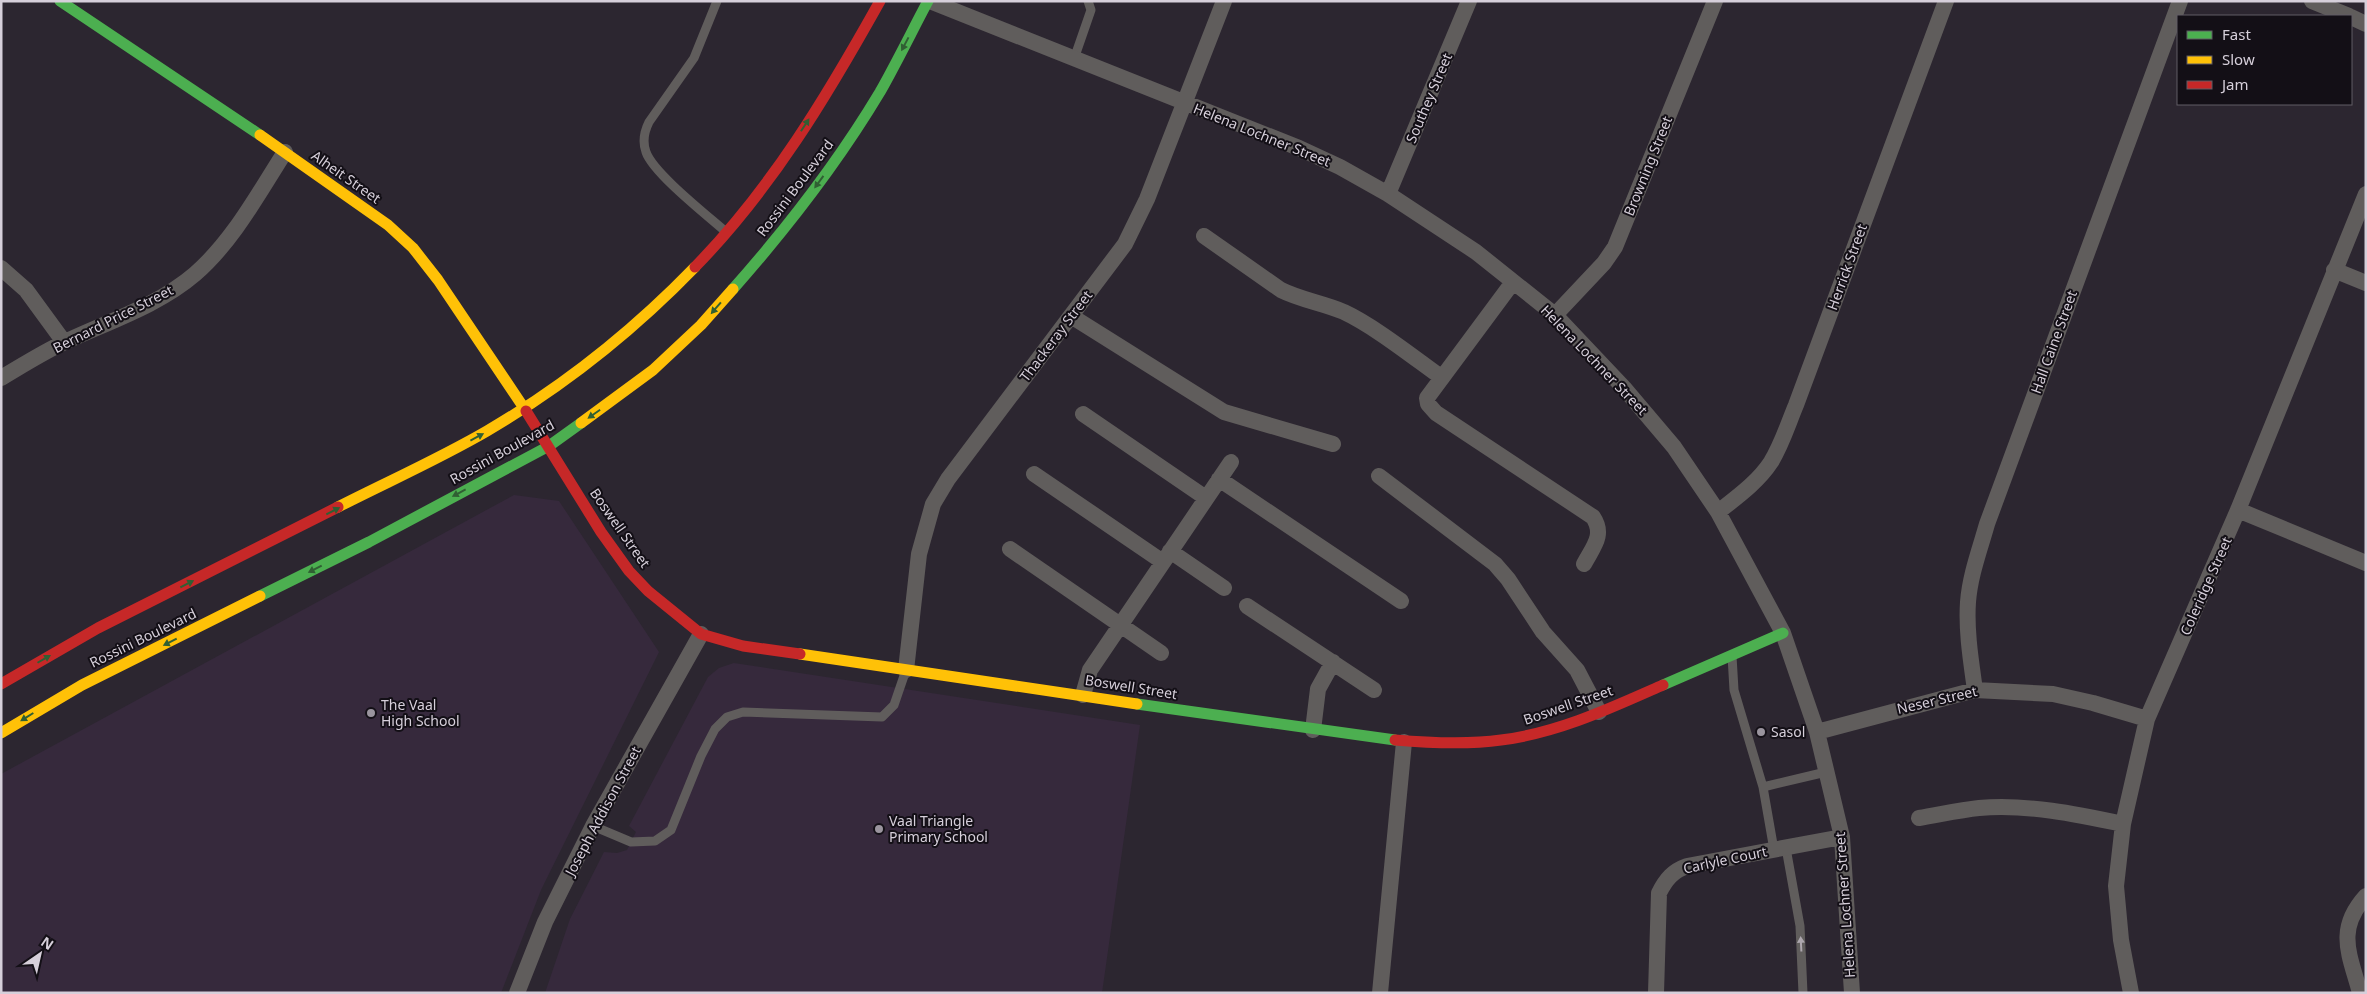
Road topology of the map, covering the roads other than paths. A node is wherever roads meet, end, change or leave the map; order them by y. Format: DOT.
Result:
graph roads {
  1 [pos="60,1"];
  2 [pos="717,1"];
  3 [pos="880,1"];
  4 [pos="929,1"];
  5 [pos="1088,1"];
  6 [pos="1224,1"];
  7 [pos="1469,1"];
  8 [pos="1715,1"];
  9 [pos="1946,1"];
  10 [pos="2180,1"];
  11 [pos="2312,1"];
  12 [pos="2345,15"];
  13 [pos="2352,18"];
  14 [pos="2366,24"];
  15 [pos="1074,59"];
  16 [pos="1184,104"];
  17 [pos="285,152"];
  18 [pos="1388,194"];
  19 [pos="2366,194"];
  20 [pos="726,233"];
  21 [pos="1204,236"];
  22 [pos="1,268"];
  23 [pos="2334,270"];
  24 [pos="1513,282"];
  25 [pos="2366,283"];
  26 [pos="1555,315"];
  27 [pos="1071,316"];
  28 [pos="64,342"];
  29 [pos="1441,377"];
  30 [pos="1,378"];
  31 [pos="524,408"];
  32 [pos="1084,414"];
  33 [pos="1334,444"];
  34 [pos="549,446"];
  35 [pos="1231,462"];
  36 [pos="1034,474"];
  37 [pos="1379,476"];
  38 [pos="1219,479"];
  39 [pos="1206,498"];
  40 [pos="2238,510"];
  41 [pos="1718,512"];
  42 [pos="1010,549"];
  43 [pos="1167,557"];
  44 [pos="2366,563"];
  45 [pos="1584,564"];
  46 [pos="1224,588"];
  47 [pos="1402,601"];
  48 [pos="1247,606"];
  49 [pos="1120,625"];
  50 [pos="1783,633"];
  51 [pos="701,634"];
  52 [pos="1161,653"];
  53 [pos="1732,656"];
  54 [pos="1333,662"];
  55 [pos="906,670"];
  56 [pos="1,684"];
  57 [pos="1374,690"];
  58 [pos="1974,690"];
  59 [pos="1083,695"];
  60 [pos="1599,712"];
  61 [pos="2147,719"];
  62 [pos="1313,730"];
  63 [pos="1817,732"];
  64 [pos="1,733"];
  65 [pos="1404,742"];
  66 [pos="1826,772"];
  67 [pos="1763,787"];
  68 [pos="1919,818"];
  69 [pos="2123,824"];
  70 [pos="593,826"];
  71 [pos="1842,837"];
  72 [pos="1780,849"];
  73 [pos="2366,896"];
  74 [pos="517,993"];
  75 [pos="1380,993"];
  76 [pos="1656,993"];
  77 [pos="1803,993"];
  78 [pos="1852,993"];
  79 [pos="2131,993"];
  80 [pos="2360,993"];
  1 -- 17 [label="street, Alheit Street"];
  2 -- 20 [label="lane"];
  20 -- 3 [label="street, Rossini Boulevard, one-way"];
  4 -- 15 [label="street, Helena Lochner Street"];
  4 -- 34 [label="street, Rossini Boulevard, one-way"];
  5 -- 15 [label="lane"];
  6 -- 16 [label="street, Thackeray Street"];
  7 -- 18 [label="street, Southey Street"];
  8 -- 26 [label="street, Browning Street"];
  9 -- 41 [label="street, Herrick Street"];
  10 -- 58 [label="street, Hall Caine Street"];
  11 -- 12 [label="street"];
  13 -- 14 [label="street"];
  15 -- 16 [label="street, Helena Lochner Street"];
  16 -- 18 [label="street, Helena Lochner Street"];
  16 -- 27 [label="street, Thackeray Street"];
  17 -- 28 [label="street, Bernard Price Street"];
  17 -- 31 [label="street, Alheit Street"];
  18 -- 24 [label="street, Helena Lochner Street"];
  19 -- 23 [label="street, Coleridge Street"];
  20 -- 31 [label="street, Rossini Boulevard"];
  21 -- 29 [label="street"];
  22 -- 28 [label="street"];
  23 -- 25 [label="street"];
  23 -- 40 [label="street, Coleridge Street"];
  24 -- 26 [label="street, Helena Lochner Street"];
  24 -- 29 [label="street"];
  26 -- 41 [label="street, Helena Lochner Street"];
  27 -- 33 [label="street"];
  27 -- 55 [label="street, Thackeray Street"];
  28 -- 30 [label="street, Bernard Price Street"];
  29 -- 45 [label="street"];
  31 -- 34 [label="street, Alheit Street"];
  56 -- 31 [label="street, Rossini Boulevard, one-way"];
  32 -- 39 [label="street"];
  34 -- 51 [label="street, Boswell Street"];
  34 -- 64 [label="street, Rossini Boulevard, one-way"];
  35 -- 38 [label="street"];
  36 -- 43 [label="street"];
  37 -- 60 [label="street"];
  38 -- 39 [label="street"];
  38 -- 47 [label="street"];
  39 -- 43 [label="street"];
  40 -- 44 [label="street"];
  40 -- 61 [label="street, Coleridge Street"];
  41 -- 50 [label="street, Helena Lochner Street"];
  42 -- 49 [label="street"];
  43 -- 46 [label="street"];
  43 -- 49 [label="street"];
  48 -- 54 [label="street"];
  49 -- 52 [label="street"];
  49 -- 59 [label="street"];
  50 -- 53 [label="street, Boswell Street"];
  50 -- 63 [label="street, Helena Lochner Street"];
  51 -- 55 [label="street, Boswell Street"];
  51 -- 70 [label="street, Joseph Addison Street"];
  53 -- 60 [label="street, Boswell Street"];
  53 -- 67 [label="lane"];
  54 -- 57 [label="street"];
  54 -- 62 [label="street"];
  55 -- 59 [label="street, Boswell Street"];
  55 -- 70 [label="lane"];
  58 -- 61 [label="street, Neser Street"];
  58 -- 63 [label="street, Neser Street"];
  59 -- 62 [label="street, Boswell Street"];
  60 -- 65 [label="street, Boswell Street"];
  61 -- 69 [label="street, Coleridge Street"];
  62 -- 65 [label="street, Boswell Street"];
  63 -- 66 [label="street, Helena Lochner Street"];
  65 -- 75 [label="street"];
  66 -- 67 [label="lane"];
  66 -- 71 [label="street, Helena Lochner Street"];
  67 -- 72 [label="lane"];
  68 -- 69 [label="street"];
  69 -- 79 [label="street, Coleridge Street"];
  70 -- 74 [label="street, Joseph Addison Street"];
  71 -- 72 [label="street, Carlyle Court"];
  71 -- 78 [label="street, Helena Lochner Street"];
  72 -- 76 [label="street, Carlyle Court"];
  77 -- 72 [label="lane, one-way"];
  73 -- 80 [label="street"];
}
